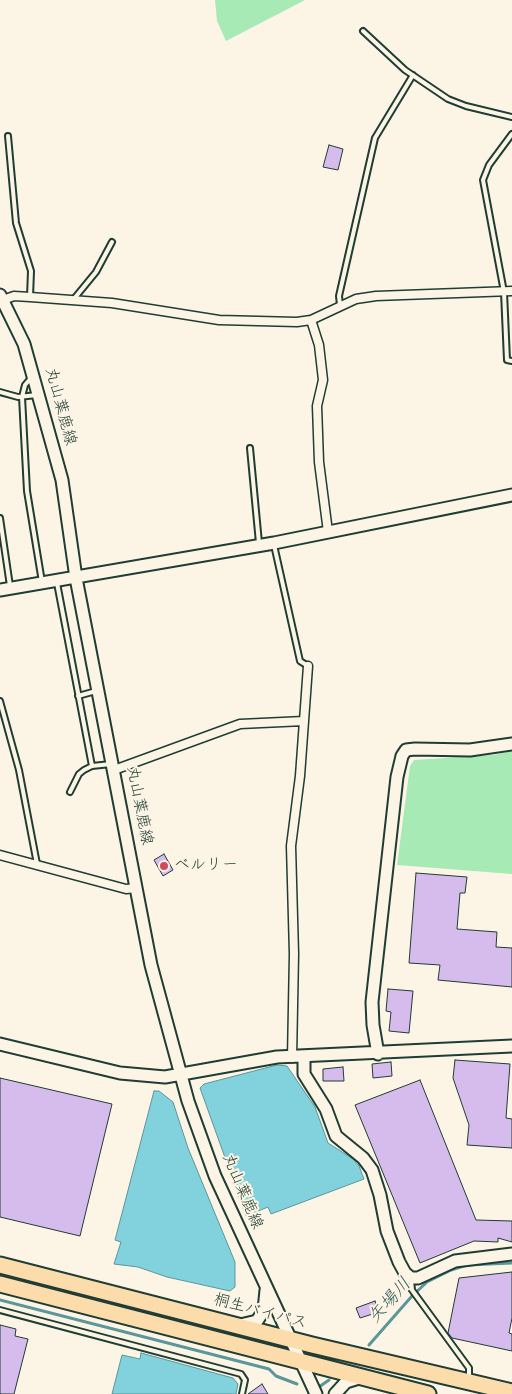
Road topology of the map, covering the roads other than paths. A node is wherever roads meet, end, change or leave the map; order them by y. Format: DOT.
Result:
graph roads {
  1 [pos="363,31"];
  2 [pos="413,75"];
  3 [pos="512,117"];
  4 [pos="512,134"];
  5 [pos="8,136"];
  6 [pos="112,242"];
  7 [pos="508,291"];
  8 [pos="30,297"];
  9 [pos="2,298"];
  10 [pos="73,300"];
  11 [pos="340,305"];
  12 [pos="311,320"];
  13 [pos="512,361"];
  14 [pos="35,376"];
  15 [pos="0,392"];
  16 [pos="39,394"];
  17 [pos="22,397"];
  18 [pos="250,448"];
  19 [pos="512,494"];
  20 [pos="0,518"];
  21 [pos="328,532"];
  22 [pos="274,544"];
  23 [pos="260,545"];
  24 [pos="76,578"];
  25 [pos="57,581"];
  26 [pos="42,583"];
  27 [pos="5,589"];
  28 [pos="308,666"];
  29 [pos="98,690"];
  30 [pos="78,696"];
  31 [pos="0,701"];
  32 [pos="304,721"];
  33 [pos="512,744"];
  34 [pos="92,766"];
  35 [pos="114,767"];
  36 [pos="70,792"];
  37 [pos="0,855"];
  38 [pos="37,864"];
  39 [pos="137,888"];
  40 [pos="0,1044"];
  41 [pos="512,1046"];
  42 [pos="378,1054"];
  43 [pos="298,1057"];
  44 [pos="181,1075"];
  45 [pos="512,1254"];
  46 [pos="0,1265"];
  47 [pos="411,1278"];
  48 [pos="0,1284"];
  49 [pos="266,1288"];
  50 [pos="0,1310"];
  51 [pos="240,1325"];
  52 [pos="288,1338"];
  53 [pos="300,1362"];
  54 [pos="359,1378"];
  55 [pos="468,1383"];
  56 [pos="512,1392"];
  57 [pos="242,1394"];
  58 [pos="316,1394"];
  59 [pos="335,1394"];
  60 [pos="428,1394"];
  1 -- 2 [label="lane"];
  2 -- 3 [label="lane"];
  2 -- 11 [label="lane"];
  4 -- 7 [label="lane"];
  5 -- 8 [label="lane"];
  6 -- 10 [label="lane"];
  7 -- 11 [label="street"];
  7 -- 13 [label="lane"];
  8 -- 9 [label="street"];
  8 -- 10 [label="street"];
  9 -- 14 [label="street, 丸山葉鹿線"];
  10 -- 12 [label="street"];
  11 -- 12 [label="street"];
  12 -- 21 [label="street"];
  14 -- 16 [label="street, 丸山葉鹿線"];
  14 -- 17 [label="lane"];
  15 -- 17 [label="lane"];
  16 -- 17 [label="lane"];
  16 -- 24 [label="street, 丸山葉鹿線"];
  17 -- 26 [label="lane"];
  18 -- 23 [label="lane"];
  19 -- 21 [label="street"];
  20 -- 27 [label="lane"];
  21 -- 22 [label="street"];
  22 -- 23 [label="street"];
  22 -- 28 [label="lane"];
  23 -- 24 [label="street"];
  24 -- 25 [label="street"];
  24 -- 29 [label="street, 丸山葉鹿線"];
  25 -- 26 [label="street"];
  25 -- 30 [label="lane"];
  26 -- 27 [label="street"];
  28 -- 32 [label="street"];
  29 -- 30 [label="lane"];
  29 -- 35 [label="street, 丸山葉鹿線"];
  30 -- 34 [label="lane"];
  31 -- 38 [label="lane"];
  32 -- 35 [label="street"];
  32 -- 43 [label="street"];
  33 -- 42 [label="street"];
  34 -- 35 [label="lane"];
  34 -- 36 [label="lane"];
  35 -- 39 [label="street, 丸山葉鹿線"];
  37 -- 38 [label="street"];
  38 -- 39 [label="street"];
  39 -- 44 [label="street, 丸山葉鹿線"];
  40 -- 44 [label="street"];
  41 -- 42 [label="street"];
  42 -- 43 [label="street"];
  43 -- 44 [label="street"];
  43 -- 47 [label="street"];
  44 -- 49 [label="street, 丸山葉鹿線"];
  45 -- 47 [label="street"];
  46 -- 51 [label="highway, 桐生バイパス"];
  47 -- 55 [label="lane"];
  48 -- 53 [label="highway"];
  49 -- 51 [label="street"];
  49 -- 52 [label="street, 丸山葉鹿線"];
  50 -- 57 [label="lane"];
  51 -- 52 [label="highway, 桐生バイパス"];
  52 -- 53 [label="street, 丸山葉鹿線"];
  52 -- 55 [label="highway, 桐生バイパス"];
  53 -- 54 [label="highway"];
  53 -- 58 [label="street, 丸山葉鹿線"];
  54 -- 59 [label="street"];
  54 -- 60 [label="highway"];
  55 -- 56 [label="highway, 桐生バイパス"];
}
